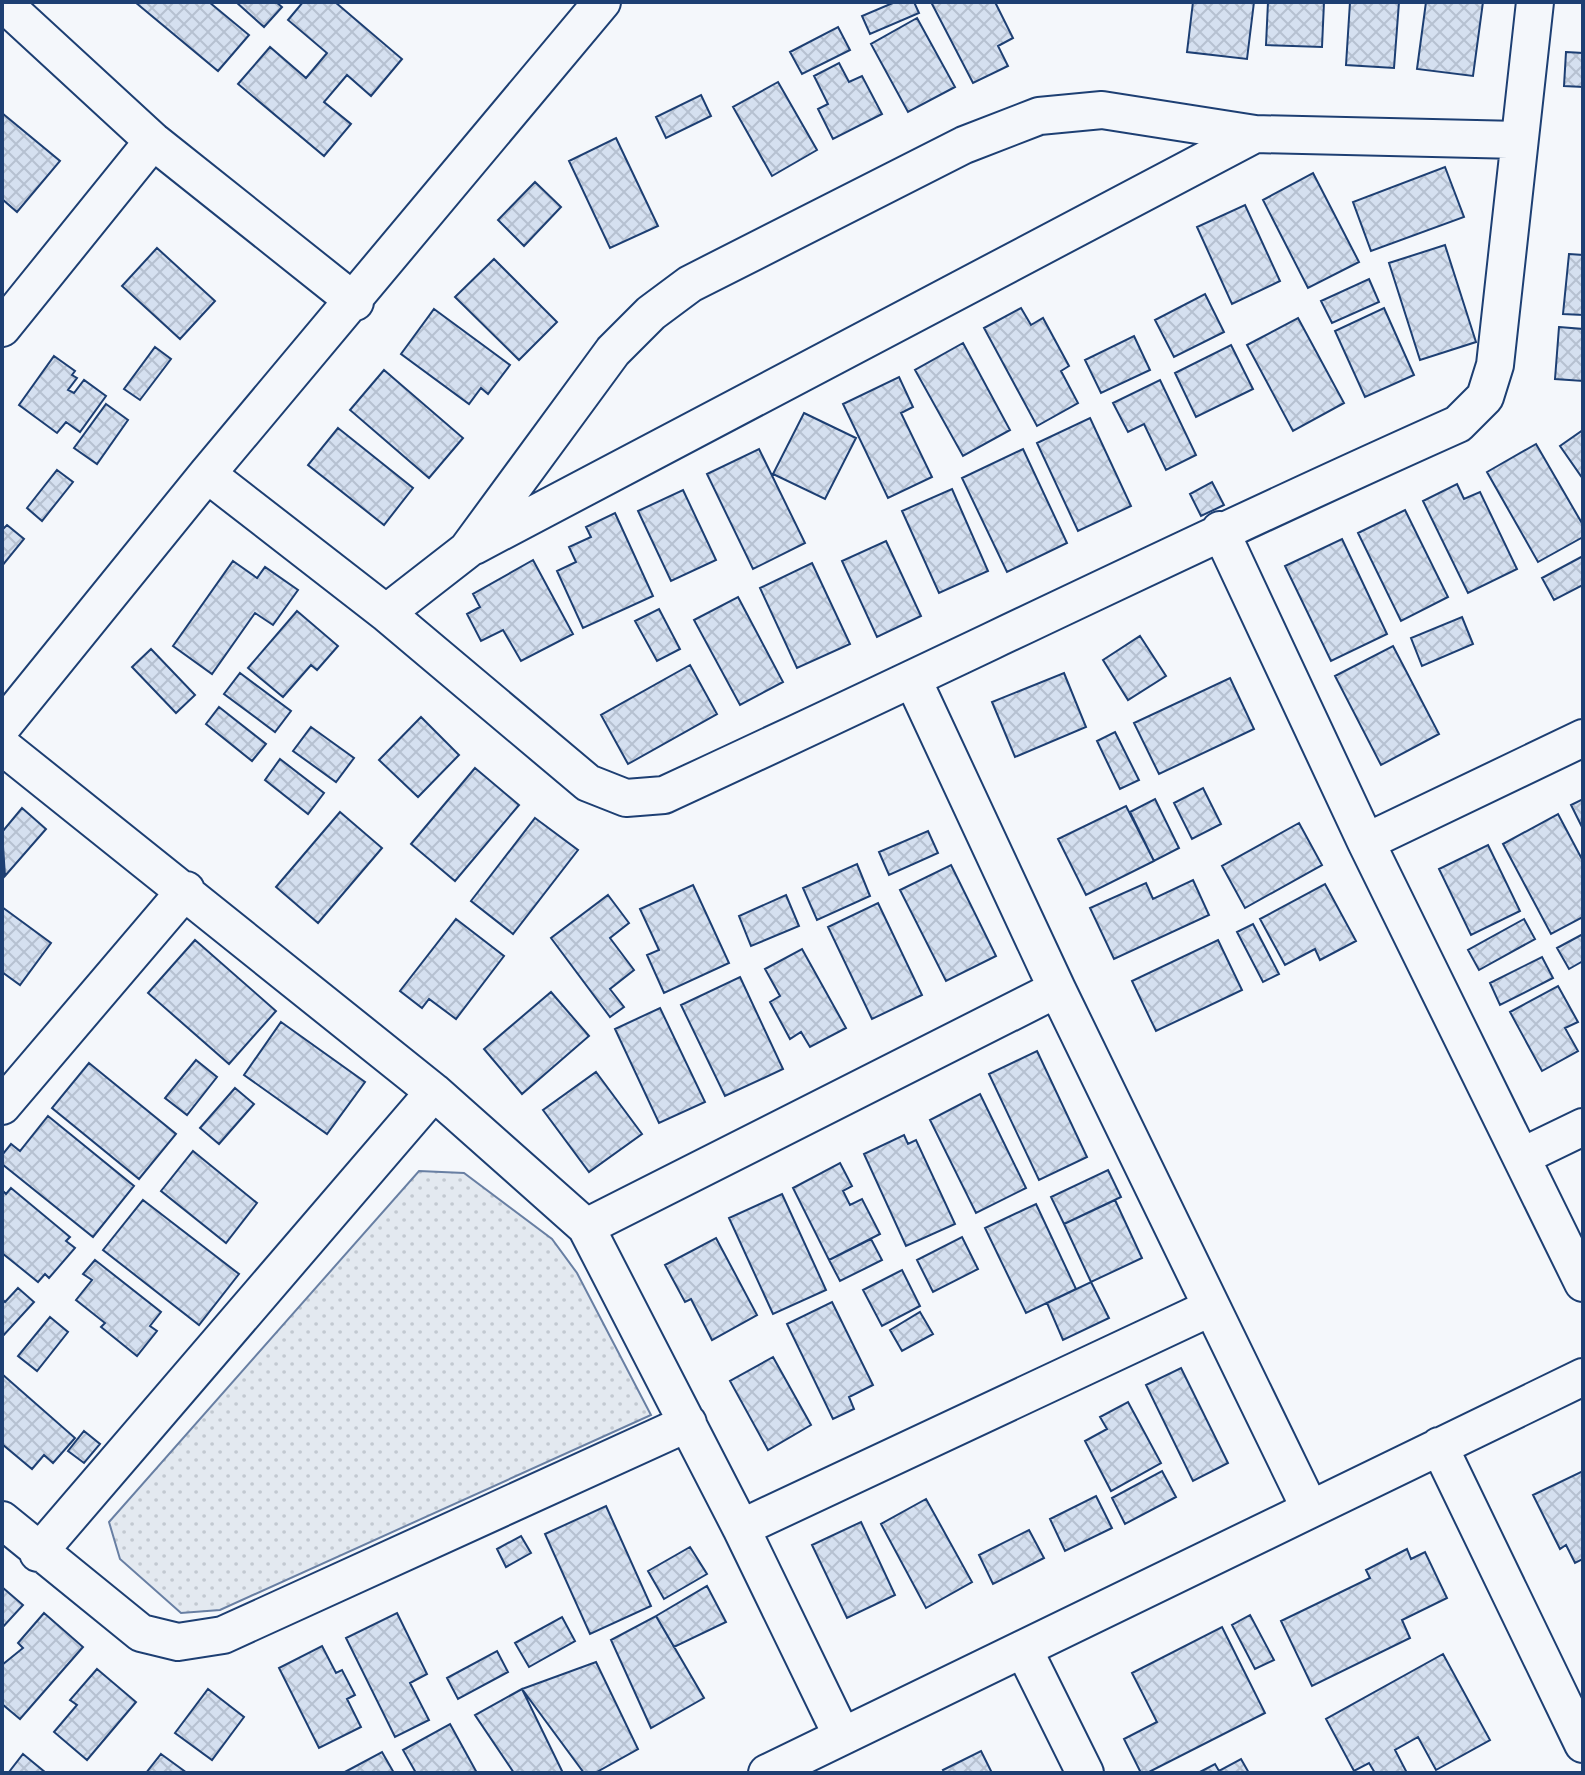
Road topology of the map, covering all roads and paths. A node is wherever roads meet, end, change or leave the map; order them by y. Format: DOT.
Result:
graph roads {
  1 [pos="2,2"];
  2 [pos="602,2"];
  3 [pos="1535,2"];
  4 [pos="1255,134"];
  5 [pos="1519,140"];
  6 [pos="153,141"];
  7 [pos="355,302"];
  8 [pos="2,328"];
  9 [pos="207,474"];
  10 [pos="1220,530"];
  11 [pos="467,550"];
  12 [pos="386,613"];
  13 [pos="913,680"];
  14 [pos="2,727"];
  15 [pos="1583,738"];
  16 [pos="2,746"];
  17 [pos="1366,842"];
  18 [pos="186,890"];
  19 [pos="1057,989"];
  20 [pos="434,1092"];
  21 [pos="2,1106"];
  22 [pos="1583,1127"];
  23 [pos="1523,1156"];
  24 [pos="586,1227"];
  25 [pos="1583,1283"];
  26 [pos="1210,1308"];
  27 [pos="1583,1377"];
  28 [pos="688,1423"];
  29 [pos="1439,1446"];
  30 [pos="1310,1509"];
  31 [pos="2,1520"];
  32 [pos="741,1528"];
  33 [pos="38,1553"];
  34 [pos="1024,1650"];
  35 [pos="842,1736"];
  36 [pos="1583,1744"];
  37 [pos="767,1773"];
  38 [pos="1085,1773"];
  1 -- 6 [label="street"];
  2 -- 7 [label="street"];
  3 -- 5 [label="street"];
  4 -- 5 [label="street"];
  4 -- 11 [label="street"];
  4 -- 11 [label="street"];
  5 -- 10 [label="street"];
  6 -- 7 [label="street"];
  6 -- 8 [label="street"];
  7 -- 9 [label="street"];
  9 -- 12 [label="street"];
  9 -- 14 [label="street"];
  10 -- 13 [label="street"];
  10 -- 17 [label="street"];
  11 -- 12 [label="street"];
  12 -- 13 [label="street"];
  13 -- 19 [label="street"];
  15 -- 17 [label="street"];
  16 -- 18 [label="street"];
  17 -- 23 [label="street"];
  18 -- 20 [label="street"];
  18 -- 21 [label="street"];
  19 -- 24 [label="street"];
  19 -- 26 [label="street"];
  20 -- 24 [label="street"];
  20 -- 33 [label="street"];
  22 -- 23 [label="street"];
  23 -- 25 [label="street"];
  24 -- 28 [label="street"];
  26 -- 30 [label="street"];
  26 -- 32 [label="street"];
  27 -- 29 [label="street"];
  28 -- 32 [label="street"];
  28 -- 33 [label="street"];
  29 -- 30 [label="street"];
  29 -- 36 [label="street"];
  30 -- 34 [label="street"];
  31 -- 33 [label="street"];
  32 -- 35 [label="street"];
  34 -- 35 [label="street"];
  34 -- 38 [label="street"];
  35 -- 37 [label="street"];
}
